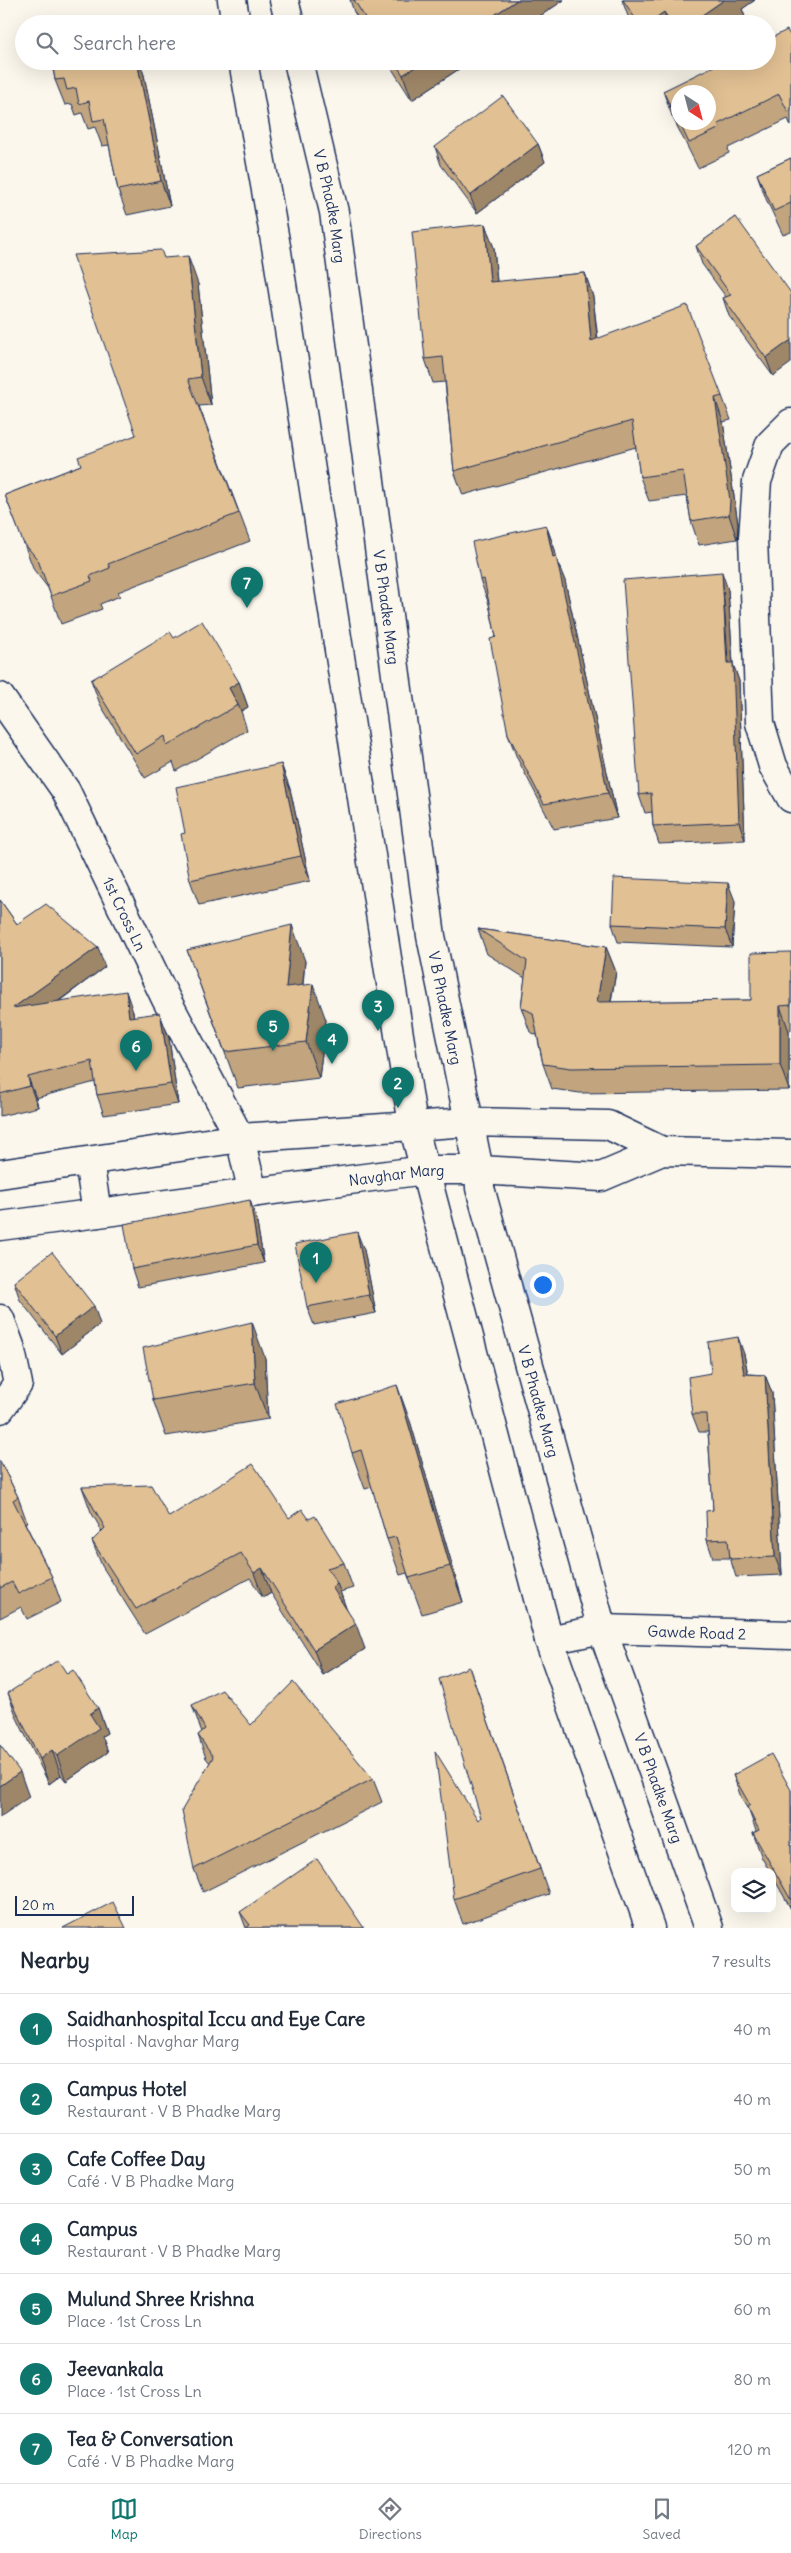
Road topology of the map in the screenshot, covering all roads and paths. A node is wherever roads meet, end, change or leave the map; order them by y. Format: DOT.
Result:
graph roads {
  1 [pos="232,0"];
  2 [pos="284,0"];
  3 [pos="234,15"];
  4 [pos="288,15"];
  5 [pos="245,70"];
  6 [pos="300,70"];
  7 [pos="791,422"];
  8 [pos="0,697"];
  9 [pos="791,798"];
  10 [pos="469,1122"];
  11 [pos="413,1125"];
  12 [pos="240,1138"];
  13 [pos="662,1151"];
  14 [pos="791,1154"];
  15 [pos="89,1161"];
  16 [pos="425,1170"];
  17 [pos="479,1170"];
  18 [pos="0,1174"];
  19 [pos="253,1193"];
  20 [pos="97,1213"];
  21 [pos="0,1226"];
  22 [pos="0,1319"];
  23 [pos="0,1409"];
  24 [pos="602,1629"];
  25 [pos="791,1635"];
  26 [pos="549,1640"];
  27 [pos="650,1928"];
  28 [pos="709,1928"];
  1 -- 3 [label="street"];
  2 -- 4 [label="street"];
  5 -- 11 [label="street"];
  6 -- 10 [label="street, V B Phadke Marg"];
  7 -- 9 [label="street"];
  8 -- 12 [label="street, 1st Cross Ln"];
  10 -- 11 [label="street"];
  10 -- 13 [label="street"];
  10 -- 17 [label="street, V B Phadke Marg"];
  11 -- 12 [label="street"];
  11 -- 16 [label="street"];
  12 -- 15 [label="street"];
  12 -- 19 [label="street, 1st Cross Ln"];
  13 -- 14 [label="street, Navghar Marg"];
  13 -- 17 [label="street, Navghar Marg"];
  15 -- 18 [label="street"];
  15 -- 20 [label="street"];
  16 -- 17 [label="street, Navghar Marg"];
  16 -- 19 [label="street, Navghar Marg"];
  16 -- 26 [label="street"];
  17 -- 24 [label="street, V B Phadke Marg"];
  19 -- 20 [label="street, Navghar Marg"];
  20 -- 21 [label="street, Navghar Marg"];
  22 -- 23 [label="street"];
  24 -- 25 [label="street, Gawde Road 2"];
  24 -- 26 [label="street, Gawde Road 2"];
  24 -- 28 [label="street, V B Phadke Marg"];
  26 -- 27 [label="street"];
}
